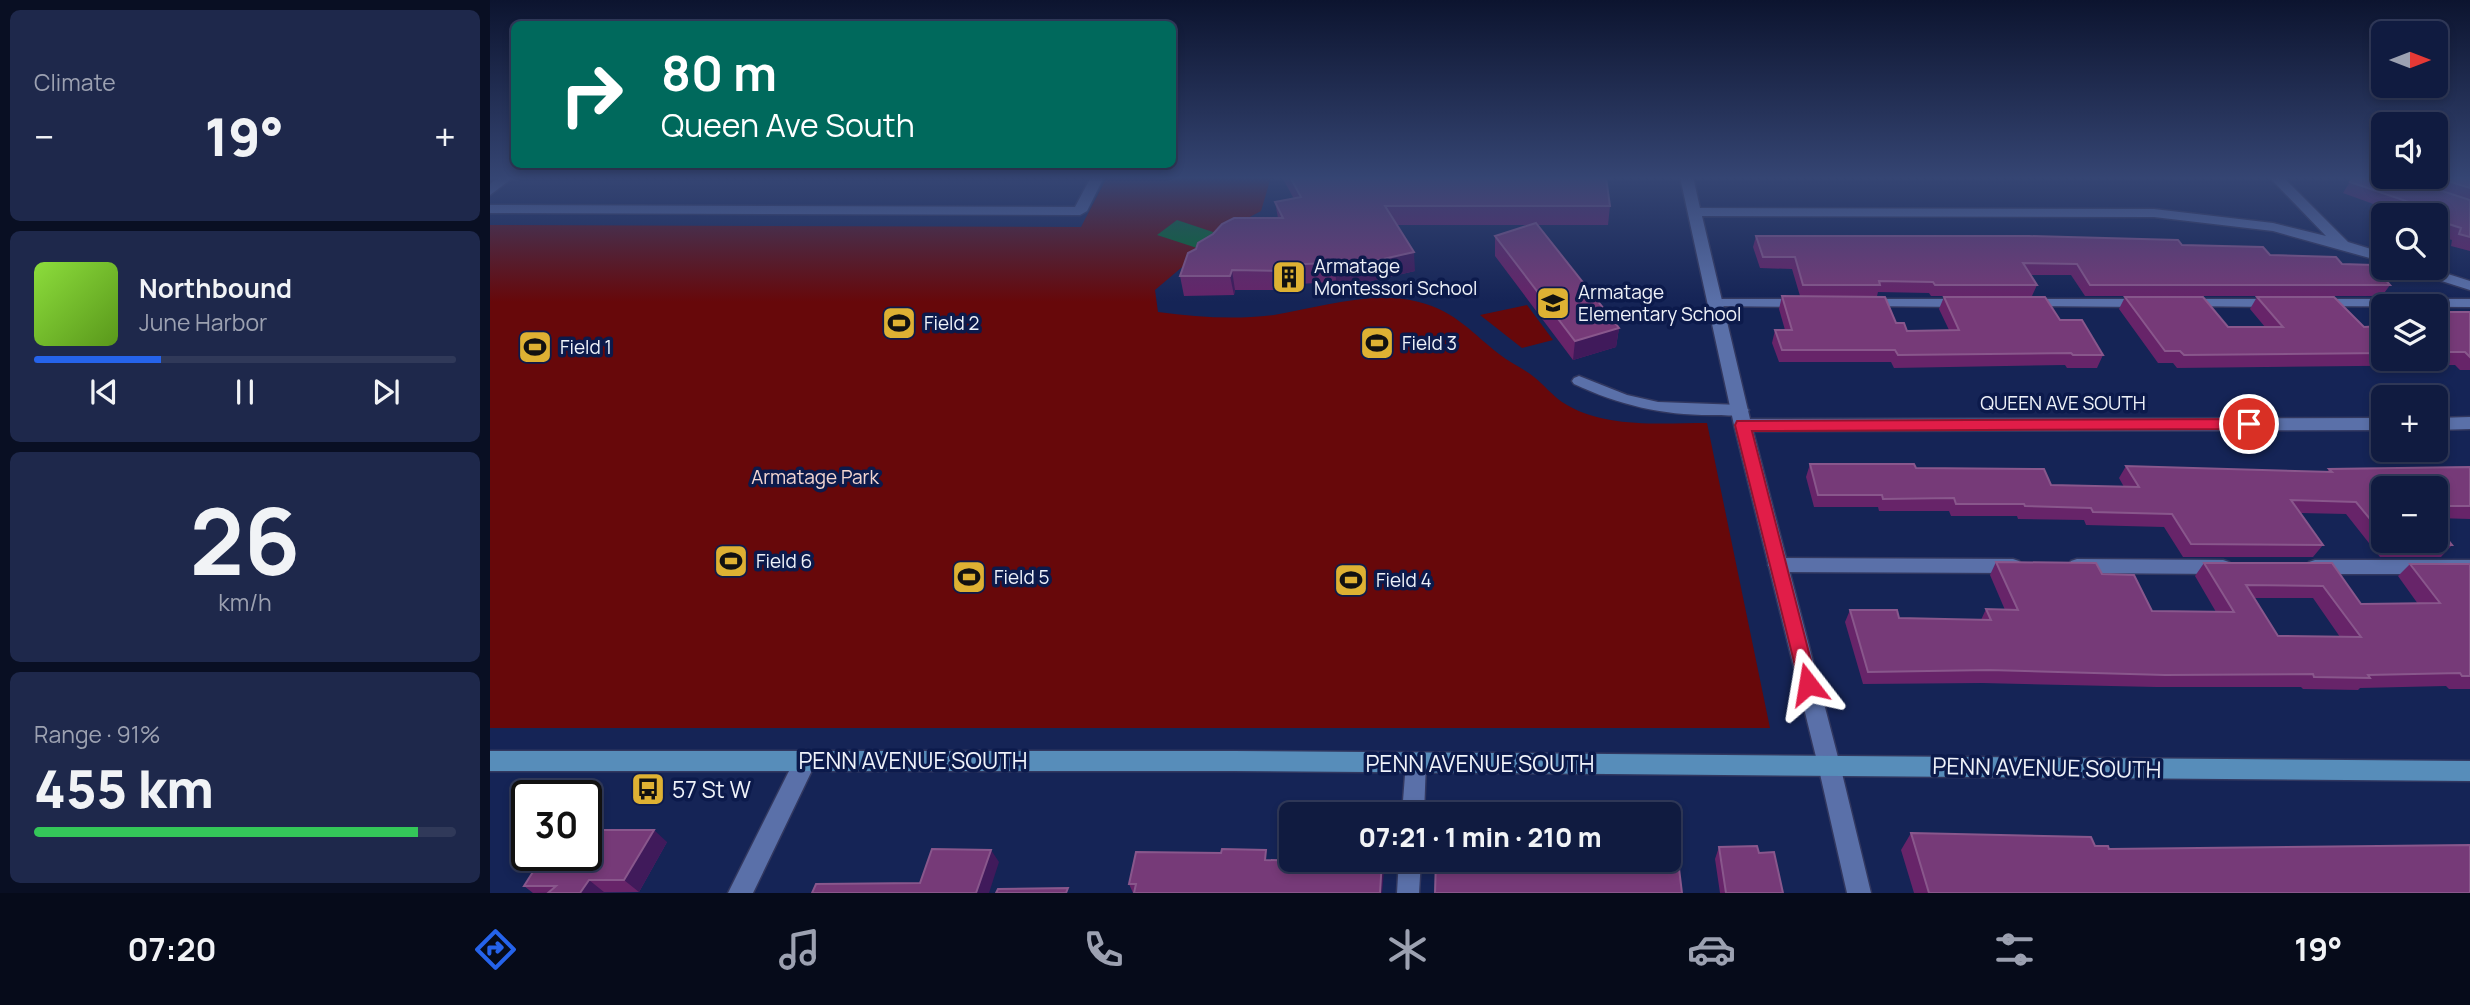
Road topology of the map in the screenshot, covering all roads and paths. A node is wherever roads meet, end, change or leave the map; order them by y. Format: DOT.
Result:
graph roads {
  1 [pos="1697,219"];
  2 [pos="2199,219"];
  3 [pos="2317,219"];
  4 [pos="2342,244"];
  5 [pos="2371,254"];
  6 [pos="2448,279"];
  7 [pos="2470,286"];
  8 [pos="1716,303"];
  9 [pos="1813,303"];
  10 [pos="1855,303"];
  11 [pos="1981,303"];
  12 [pos="2009,303"];
  13 [pos="2148,303"];
  14 [pos="2176,303"];
  15 [pos="2470,303"];
  16 [pos="1579,381"];
  17 [pos="1742,418"];
  18 [pos="2371,424"];
  19 [pos="2448,424"];
  20 [pos="2470,424"];
  21 [pos="1777,565"];
  22 [pos="2029,566"];
  23 [pos="2056,566"];
  24 [pos="2236,567"];
  25 [pos="2291,567"];
  26 [pos="2470,567"];
  27 [pos="806,760"];
  28 [pos="490,761"];
  29 [pos="1416,762"];
  30 [pos="1829,765"];
  31 [pos="2470,771"];
  32 [pos="1414,802"];
  33 [pos="1409,872"];
  34 [pos="740,893"];
  35 [pos="1408,893"];
  36 [pos="1859,893"];
  1 -- 8 [label="street"];
  2 -- 4 [label="street"];
  3 -- 4 [label="street"];
  4 -- 5 [label="street"];
  6 -- 7 [label="street"];
  8 -- 9 [label="lane"];
  8 -- 17 [label="street"];
  10 -- 11 [label="lane"];
  12 -- 13 [label="lane"];
  14 -- 15 [label="lane"];
  16 -- 17 [label="lane"];
  17 -- 18 [label="street, QUEEN AVE SOUTH"];
  17 -- 21 [label="street"];
  19 -- 20 [label="street"];
  21 -- 22 [label="lane"];
  21 -- 30 [label="street"];
  23 -- 24 [label="lane"];
  25 -- 26 [label="lane"];
  27 -- 28 [label="main road, PENN AVENUE SOUTH"];
  27 -- 29 [label="main road, PENN AVENUE SOUTH"];
  27 -- 34 [label="street"];
  29 -- 30 [label="main road, PENN AVENUE SOUTH"];
  29 -- 32 [label="lane"];
  30 -- 31 [label="main road, PENN AVENUE SOUTH"];
  30 -- 36 [label="street"];
  33 -- 35 [label="lane"];
}
